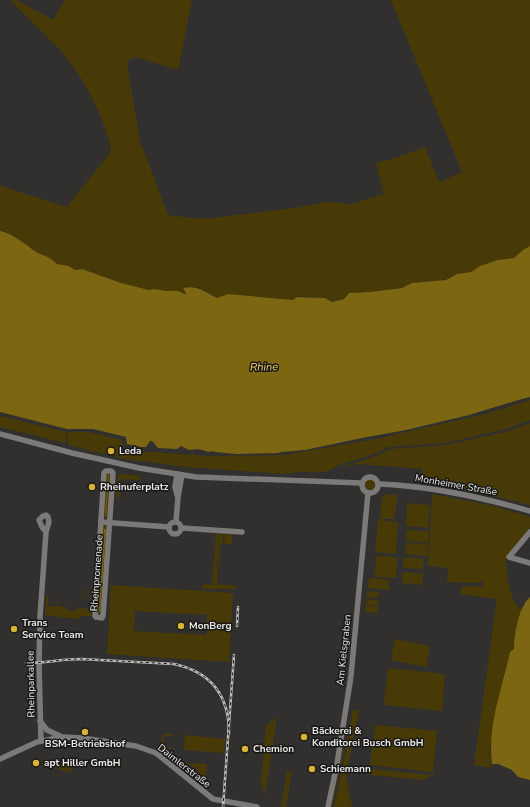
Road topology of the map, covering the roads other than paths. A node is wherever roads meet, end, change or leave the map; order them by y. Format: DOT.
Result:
graph roads {
  1 [pos="0,434"];
  2 [pos="179,474"];
  3 [pos="362,484"];
  4 [pos="379,484"];
  5 [pos="368,493"];
  6 [pos="530,511"];
  7 [pos="176,521"];
  8 [pos="101,522"];
  9 [pos="110,523"];
  10 [pos="169,527"];
  11 [pos="182,528"];
  12 [pos="46,532"];
  13 [pos="242,532"];
  14 [pos="530,532"];
  15 [pos="530,563"];
  16 [pos="40,721"];
  17 [pos="62,737"];
  18 [pos="41,741"];
  19 [pos="0,759"];
  20 [pos="257,807"];
  21 [pos="328,807"];
  1 -- 2 [label="street"];
  2 -- 3 [label="street"];
  2 -- 7 [label="street"];
  3 -- 4 [label="street"];
  3 -- 5 [label="street"];
  4 -- 5 [label="street"];
  4 -- 6 [label="street, Monheimer Straße"];
  5 -- 21 [label="street, Am Kielsgraben"];
  7 -- 10 [label="street"];
  7 -- 11 [label="street"];
  8 -- 9 [label="street, Rheinpromenade"];
  8 -- 9 [label="street, Rheinpromenade"];
  8 -- 9 [label="street, Rheinpromenade"];
  9 -- 10 [label="street, Rheinpromenade"];
  10 -- 11 [label="street"];
  11 -- 13 [label="street"];
  12 -- 16 [label="street, Rheinparkallee"];
  14 -- 15 [label="street"];
  16 -- 17 [label="street, Daimlerstraße"];
  16 -- 18 [label="street, Rheinparkallee"];
  17 -- 18 [label="street, Daimlerstraße"];
  17 -- 20 [label="street, Daimlerstraße"];
  18 -- 19 [label="street, Daimlerstraße"];
}
